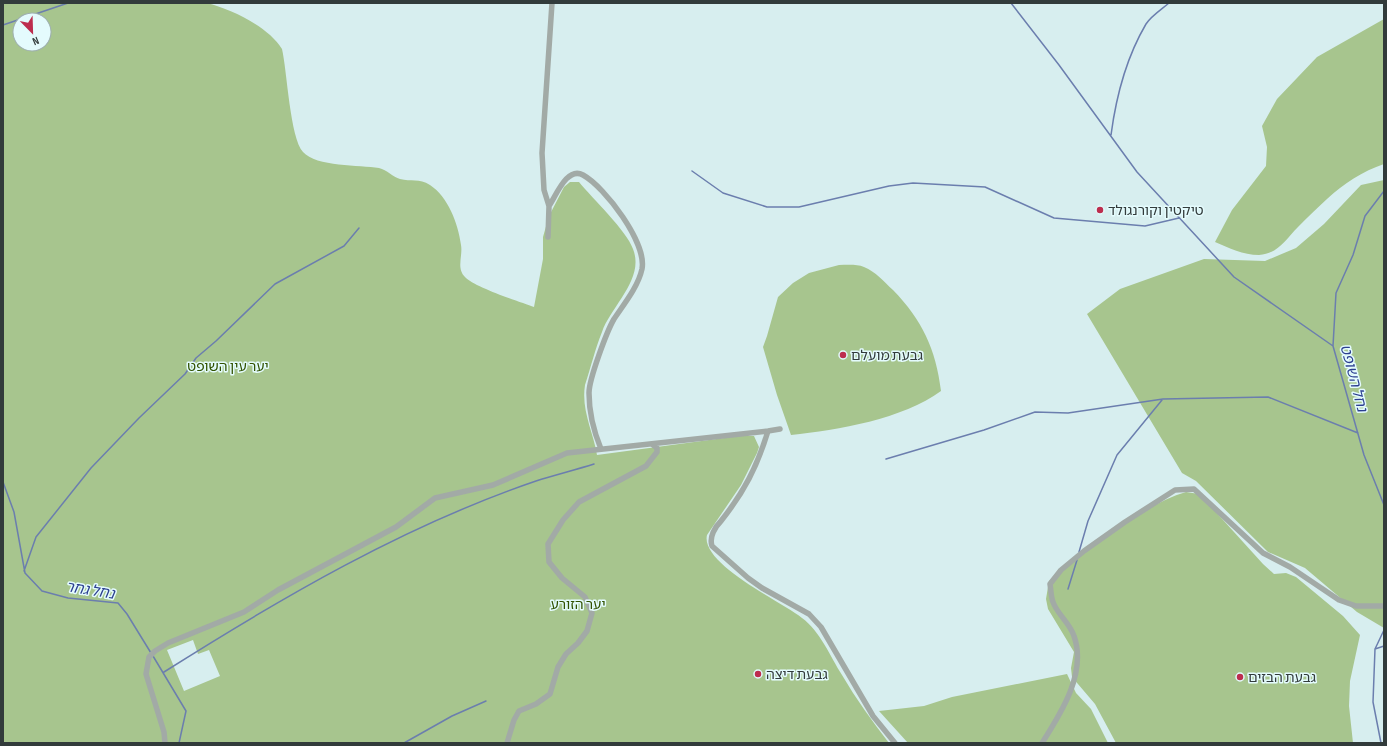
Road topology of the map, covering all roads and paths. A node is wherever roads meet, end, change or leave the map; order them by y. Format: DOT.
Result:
graph roads {
  1 [pos="552,3"];
  2 [pos="549,206"];
  3 [pos="548,237"];
  4 [pos="780,429"];
  5 [pos="768,431"];
  6 [pos="652,444"];
  7 [pos="601,449"];
  8 [pos="1383,606"];
  9 [pos="165,743"];
  10 [pos="507,743"];
  11 [pos="895,743"];
  12 [pos="1042,743"];
  1 -- 2 [label="street"];
  2 -- 3 [label="street"];
  2 -- 7 [label="street"];
  4 -- 5 [label="street"];
  5 -- 6 [label="street"];
  5 -- 11 [label="street"];
  6 -- 7 [label="street"];
  6 -- 10 [label="street"];
  7 -- 9 [label="street"];
  8 -- 12 [label="street"];
}
